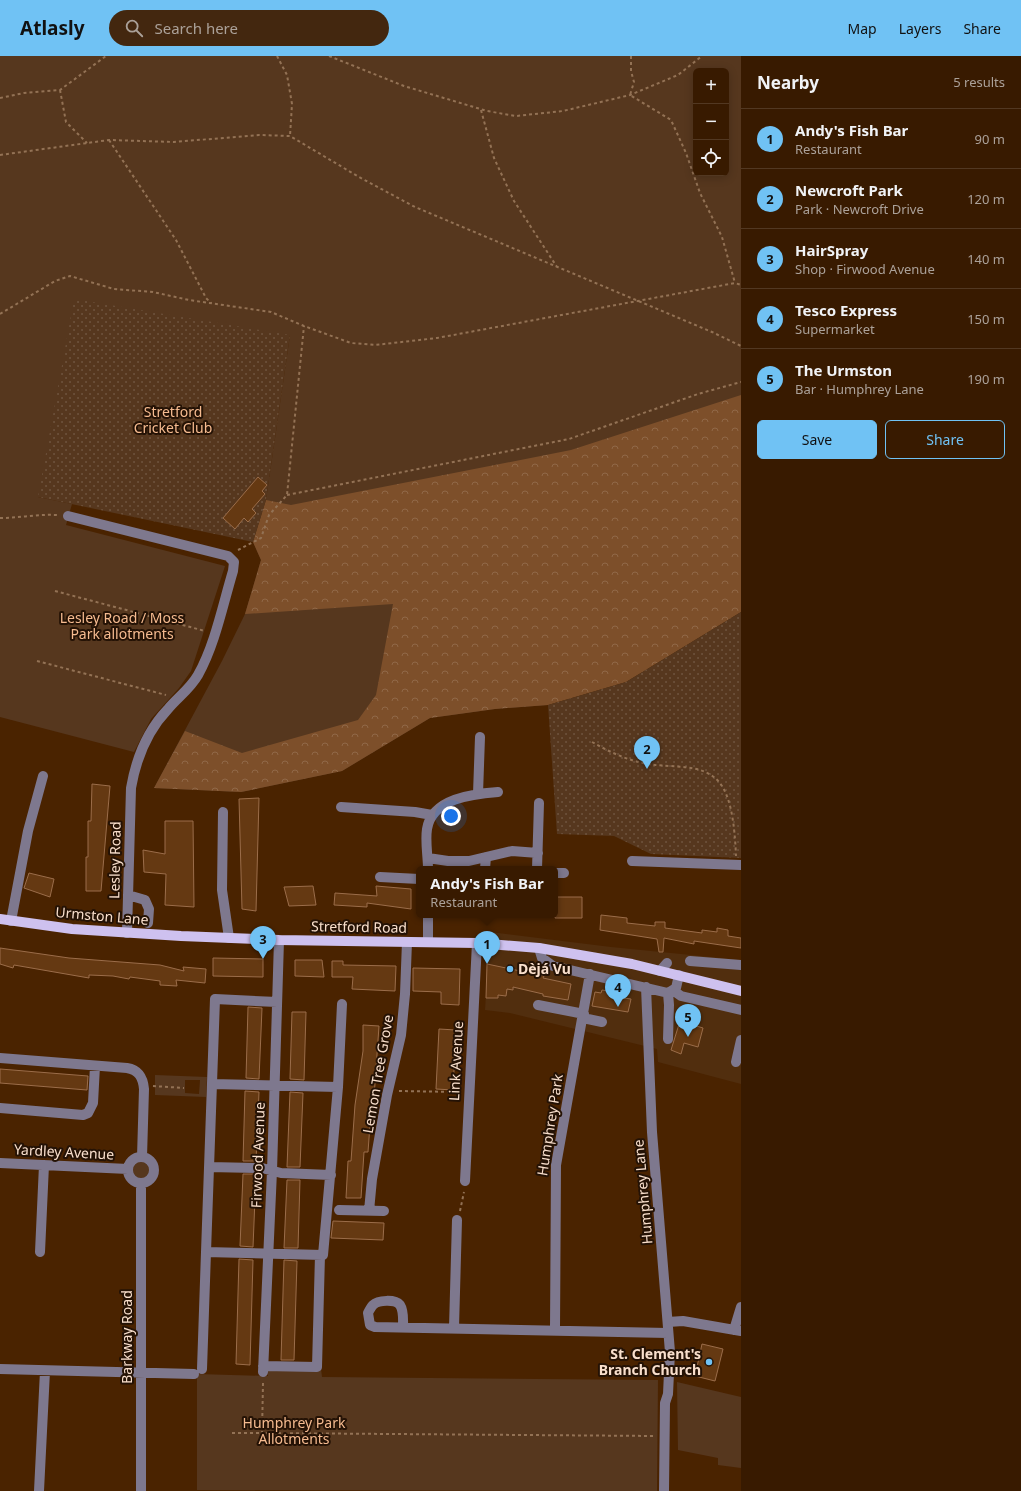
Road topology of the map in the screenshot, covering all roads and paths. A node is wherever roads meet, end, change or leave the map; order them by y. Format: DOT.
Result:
graph roads {
  1 [pos="106,56"];
  2 [pos="277,56"];
  3 [pos="329,56"];
  4 [pos="631,56"];
  5 [pos="702,56"];
  6 [pos="60,90"];
  7 [pos="630,95"];
  8 [pos="0,98"];
  9 [pos="481,110"];
  10 [pos="290,136"];
  11 [pos="109,140"];
  12 [pos="87,143"];
  13 [pos="0,155"];
  14 [pos="557,268"];
  15 [pos="735,283"];
  16 [pos="741,285"];
  17 [pos="634,300"];
  18 [pos="212,304"];
  19 [pos="0,314"];
  20 [pos="304,326"];
  21 [pos="741,346"];
  22 [pos="741,382"];
  23 [pos="287,495"];
  24 [pos="68,516"];
  25 [pos="0,518"];
  26 [pos="228,556"];
  27 [pos="55,591"];
  28 [pos="214,633"];
  29 [pos="36,661"];
  30 [pos="179,699"];
  31 [pos="480,737"];
  32 [pos="592,742"];
  33 [pos="43,776"];
  34 [pos="498,792"];
  35 [pos="478,794"];
  36 [pos="539,803"];
  37 [pos="340,807"];
  38 [pos="223,812"];
  39 [pos="432,815"];
  40 [pos="538,853"];
  41 [pos="486,857"];
  42 [pos="428,858"];
  43 [pos="632,861"];
  44 [pos="739,865"];
  45 [pos="428,866"];
  46 [pos="485,866"];
  47 [pos="537,866"];
  48 [pos="380,877"];
  49 [pos="416,879"];
  50 [pos="128,895"];
  51 [pos="428,918"];
  52 [pos="0,919"];
  53 [pos="11,921"];
  54 [pos="148,923"];
  55 [pos="127,934"];
  56 [pos="203,937"];
  57 [pos="229,938"];
  58 [pos="279,940"];
  59 [pos="428,941"];
  60 [pos="406,942"];
  61 [pos="477,943"];
  62 [pos="539,948"];
  63 [pos="690,961"];
  64 [pos="741,966"];
  65 [pos="590,974"];
  66 [pos="679,975"];
  67 [pos="646,987"];
  68 [pos="741,991"];
  69 [pos="671,992"];
  70 [pos="277,1002"];
  71 [pos="342,1004"];
  72 [pos="538,1005"];
  73 [pos="741,1010"];
  74 [pos="583,1016"];
  75 [pos="602,1022"];
  76 [pos="668,1039"];
  77 [pos="741,1040"];
  78 [pos="0,1058"];
  79 [pos="736,1062"];
  80 [pos="95,1066"];
  81 [pos="212,1084"];
  82 [pos="144,1086"];
  83 [pos="275,1086"];
  84 [pos="338,1087"];
  85 [pos="184,1088"];
  86 [pos="398,1091"];
  87 [pos="468,1092"];
  88 [pos="0,1108"];
  89 [pos="142,1156"];
  90 [pos="0,1164"];
  91 [pos="44,1166"];
  92 [pos="209,1167"];
  93 [pos="128,1169"];
  94 [pos="272,1171"];
  95 [pos="331,1176"];
  96 [pos="465,1180"];
  97 [pos="141,1183"];
  98 [pos="339,1210"];
  99 [pos="369,1211"];
  100 [pos="384,1211"];
  101 [pos="457,1220"];
  102 [pos="40,1252"];
  103 [pos="206,1252"];
  104 [pos="269,1253"];
  105 [pos="320,1255"];
  106 [pos="741,1307"];
  107 [pos="402,1327"];
  108 [pos="454,1328"];
  109 [pos="668,1328"];
  110 [pos="555,1330"];
  111 [pos="738,1331"];
  112 [pos="0,1369"];
  113 [pos="263,1369"];
  114 [pos="45,1371"];
  115 [pos="140,1372"];
  116 [pos="668,1394"];
  117 [pos="232,1433"];
  118 [pos="262,1433"];
  119 [pos="664,1436"];
  120 [pos="40,1491"];
  121 [pos="141,1491"];
  122 [pos="664,1491"];
  123 [pos="671,1491"];
  1 -- 6 [label="path"];
  2 -- 10 [label="path"];
  3 -- 9 [label="path"];
  4 -- 7 [label="path"];
  5 -- 7 [label="path"];
  6 -- 8 [label="path"];
  6 -- 12 [label="path"];
  7 -- 9 [label="path"];
  7 -- 15 [label="path"];
  9 -- 14 [label="path"];
  10 -- 11 [label="path"];
  10 -- 14 [label="path"];
  11 -- 12 [label="path"];
  11 -- 18 [label="path"];
  12 -- 13 [label="path"];
  14 -- 17 [label="path"];
  15 -- 16 [label="path"];
  15 -- 17 [label="path"];
  17 -- 20 [label="path"];
  17 -- 21 [label="path"];
  18 -- 19 [label="path"];
  18 -- 20 [label="path"];
  20 -- 23 [label="path"];
  22 -- 23 [label="path"];
  23 -- 26 [label="path"];
  24 -- 25 [label="path"];
  24 -- 26 [label="street"];
  26 -- 28 [label="street, Lesley Road"];
  27 -- 28 [label="path"];
  28 -- 30 [label="street, Lesley Road"];
  29 -- 30 [label="path"];
  30 -- 50 [label="street, Lesley Road"];
  31 -- 35 [label="street"];
  32 -- 44 [label="path"];
  33 -- 53 [label="street"];
  34 -- 35 [label="street"];
  35 -- 39 [label="street"];
  36 -- 40 [label="street"];
  37 -- 39 [label="street"];
  38 -- 57 [label="street"];
  39 -- 42 [label="street"];
  40 -- 41 [label="street"];
  40 -- 47 [label="street"];
  41 -- 42 [label="street"];
  41 -- 46 [label="street"];
  42 -- 45 [label="street"];
  43 -- 44 [label="street"];
  48 -- 49 [label="street"];
  50 -- 54 [label="street"];
  50 -- 55 [label="street, Lesley Road"];
  51 -- 59 [label="street"];
  52 -- 53 [label="main road, Urmston Lane"];
  53 -- 55 [label="main road, Urmston Lane"];
  55 -- 56 [label="main road, Urmston Lane"];
  56 -- 57 [label="main road, Stretford Road"];
  57 -- 58 [label="main road, Stretford Road"];
  58 -- 60 [label="main road, Stretford Road"];
  58 -- 70 [label="street, Firwood Avenue"];
  59 -- 60 [label="main road, Stretford Road"];
  59 -- 61 [label="main road, Stretford Road"];
  60 -- 99 [label="street, Lemon Tree Grove"];
  61 -- 62 [label="main road, Stretford Road"];
  61 -- 87 [label="street, Link Avenue"];
  62 -- 65 [label="street"];
  62 -- 66 [label="main road, Stretford Road"];
  63 -- 64 [label="street"];
  65 -- 67 [label="street"];
  65 -- 74 [label="street, Humphrey Park"];
  66 -- 68 [label="main road, Stretford Road"];
  66 -- 69 [label="street"];
  67 -- 69 [label="street"];
  67 -- 109 [label="street, Humphrey Lane"];
  69 -- 73 [label="street"];
  69 -- 76 [label="street"];
  70 -- 81 [label="street"];
  70 -- 83 [label="street, Firwood Avenue"];
  71 -- 84 [label="street"];
  72 -- 74 [label="street"];
  74 -- 75 [label="street"];
  74 -- 110 [label="street, Humphrey Park"];
  77 -- 79 [label="street"];
  78 -- 80 [label="street"];
  80 -- 82 [label="street"];
  80 -- 88 [label="street"];
  81 -- 83 [label="street"];
  81 -- 92 [label="street"];
  82 -- 85 [label="path"];
  82 -- 89 [label="street"];
  83 -- 84 [label="street"];
  83 -- 94 [label="street, Firwood Avenue"];
  84 -- 95 [label="street"];
  86 -- 87 [label="path"];
  87 -- 96 [label="street, Link Avenue"];
  89 -- 93 [label="street"];
  89 -- 97 [label="street"];
  90 -- 91 [label="street, Yardley Avenue"];
  91 -- 93 [label="street, Yardley Avenue"];
  91 -- 102 [label="street"];
  92 -- 94 [label="street"];
  92 -- 103 [label="street"];
  93 -- 97 [label="street"];
  94 -- 95 [label="street"];
  94 -- 104 [label="street, Firwood Avenue"];
  95 -- 105 [label="street"];
  96 -- 101 [label="path"];
  97 -- 115 [label="street, Barkway Road"];
  98 -- 99 [label="street"];
  99 -- 100 [label="street"];
  101 -- 108 [label="street"];
  103 -- 104 [label="street"];
  103 -- 115 [label="street"];
  104 -- 105 [label="street"];
  104 -- 113 [label="street, Firwood Avenue"];
  105 -- 113 [label="street"];
  106 -- 111 [label="street"];
  107 -- 108 [label="street"];
  108 -- 110 [label="street"];
  109 -- 110 [label="street"];
  109 -- 111 [label="street"];
  109 -- 116 [label="street, Humphrey Lane"];
  112 -- 114 [label="street"];
  113 -- 118 [label="path"];
  114 -- 115 [label="street"];
  114 -- 120 [label="street"];
  115 -- 121 [label="street, Barkway Road"];
  116 -- 119 [label="street, Humphrey Lane"];
  116 -- 123 [label="street, Humphrey Lane"];
  117 -- 118 [label="path"];
  118 -- 119 [label="path"];
  119 -- 122 [label="street, Humphrey Lane"];
}
